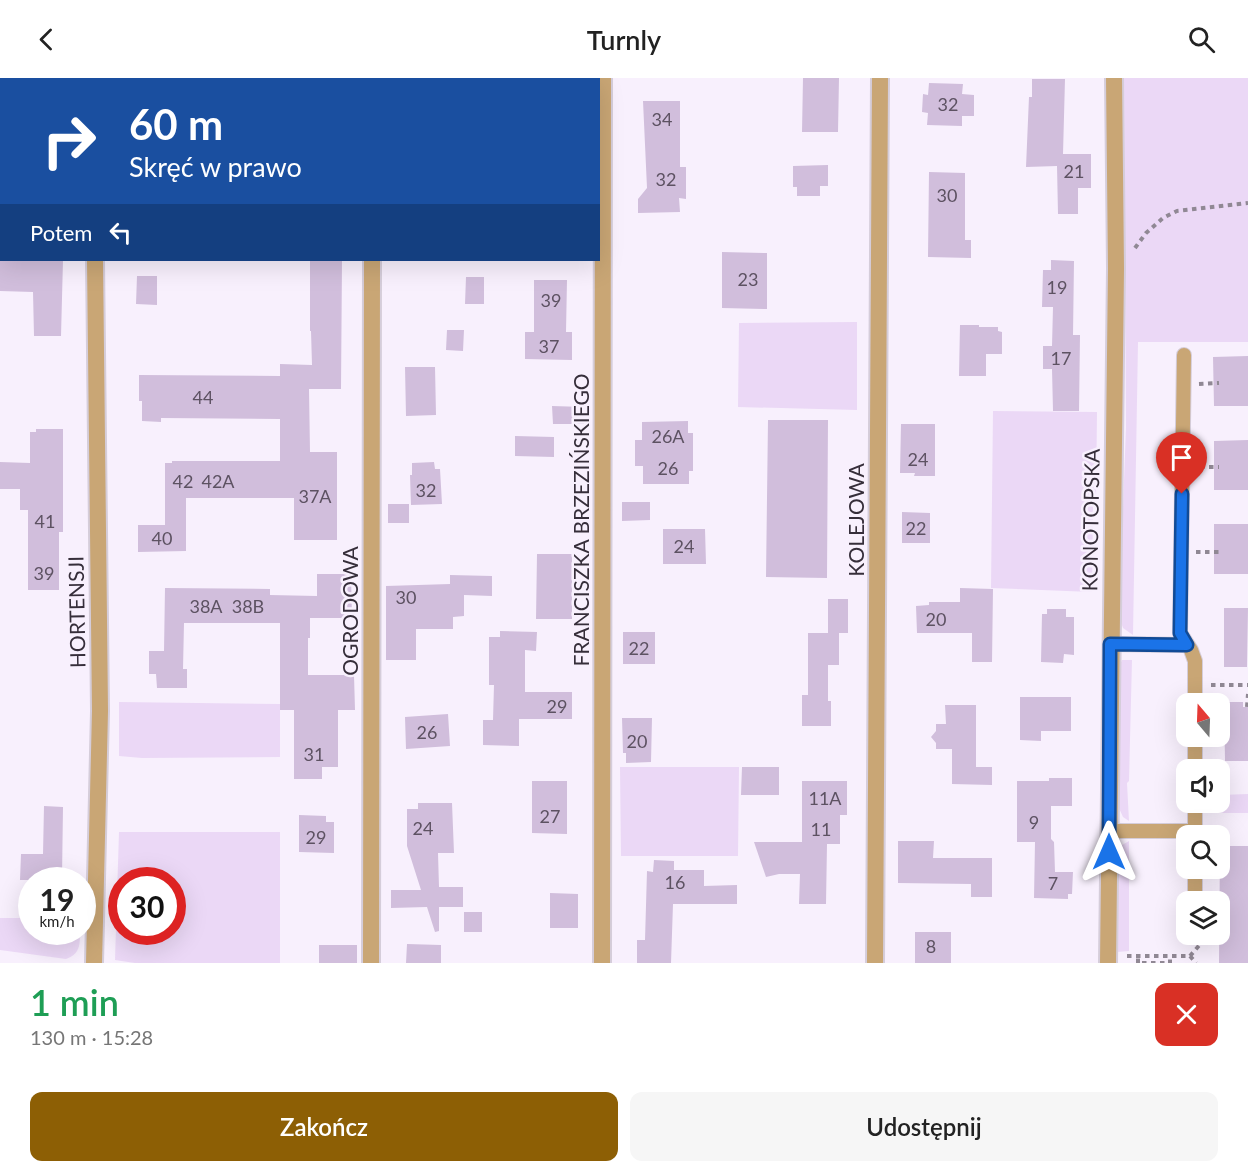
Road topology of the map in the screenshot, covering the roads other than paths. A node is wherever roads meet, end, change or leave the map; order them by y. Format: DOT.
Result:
graph roads {
  1 [pos="603,78"];
  2 [pos="880,78"];
  3 [pos="1114,78"];
  4 [pos="94,261"];
  5 [pos="372,261"];
  6 [pos="1184,355"];
  7 [pos="1110,644"];
  8 [pos="1187,645"];
  9 [pos="1195,693"];
  10 [pos="1109,831"];
  11 [pos="1176,833"];
  12 [pos="94,963"];
  13 [pos="371,963"];
  14 [pos="602,963"];
  15 [pos="875,963"];
  16 [pos="1108,963"];
  1 -- 14 [label="street, FRANCISZKA BRZEZIŃSKIEGO"];
  2 -- 15 [label="street, KOLEJOWA"];
  3 -- 7 [label="street, KONOTOPSKA"];
  4 -- 12 [label="street, HORTENSJI"];
  5 -- 13 [label="street, OGRODOWA"];
  6 -- 8 [label="lane"];
  7 -- 8 [label="lane"];
  7 -- 10 [label="street, KONOTOPSKA"];
  8 -- 9 [label="lane"];
  10 -- 11 [label="lane"];
  10 -- 16 [label="street, KONOTOPSKA"];
}
